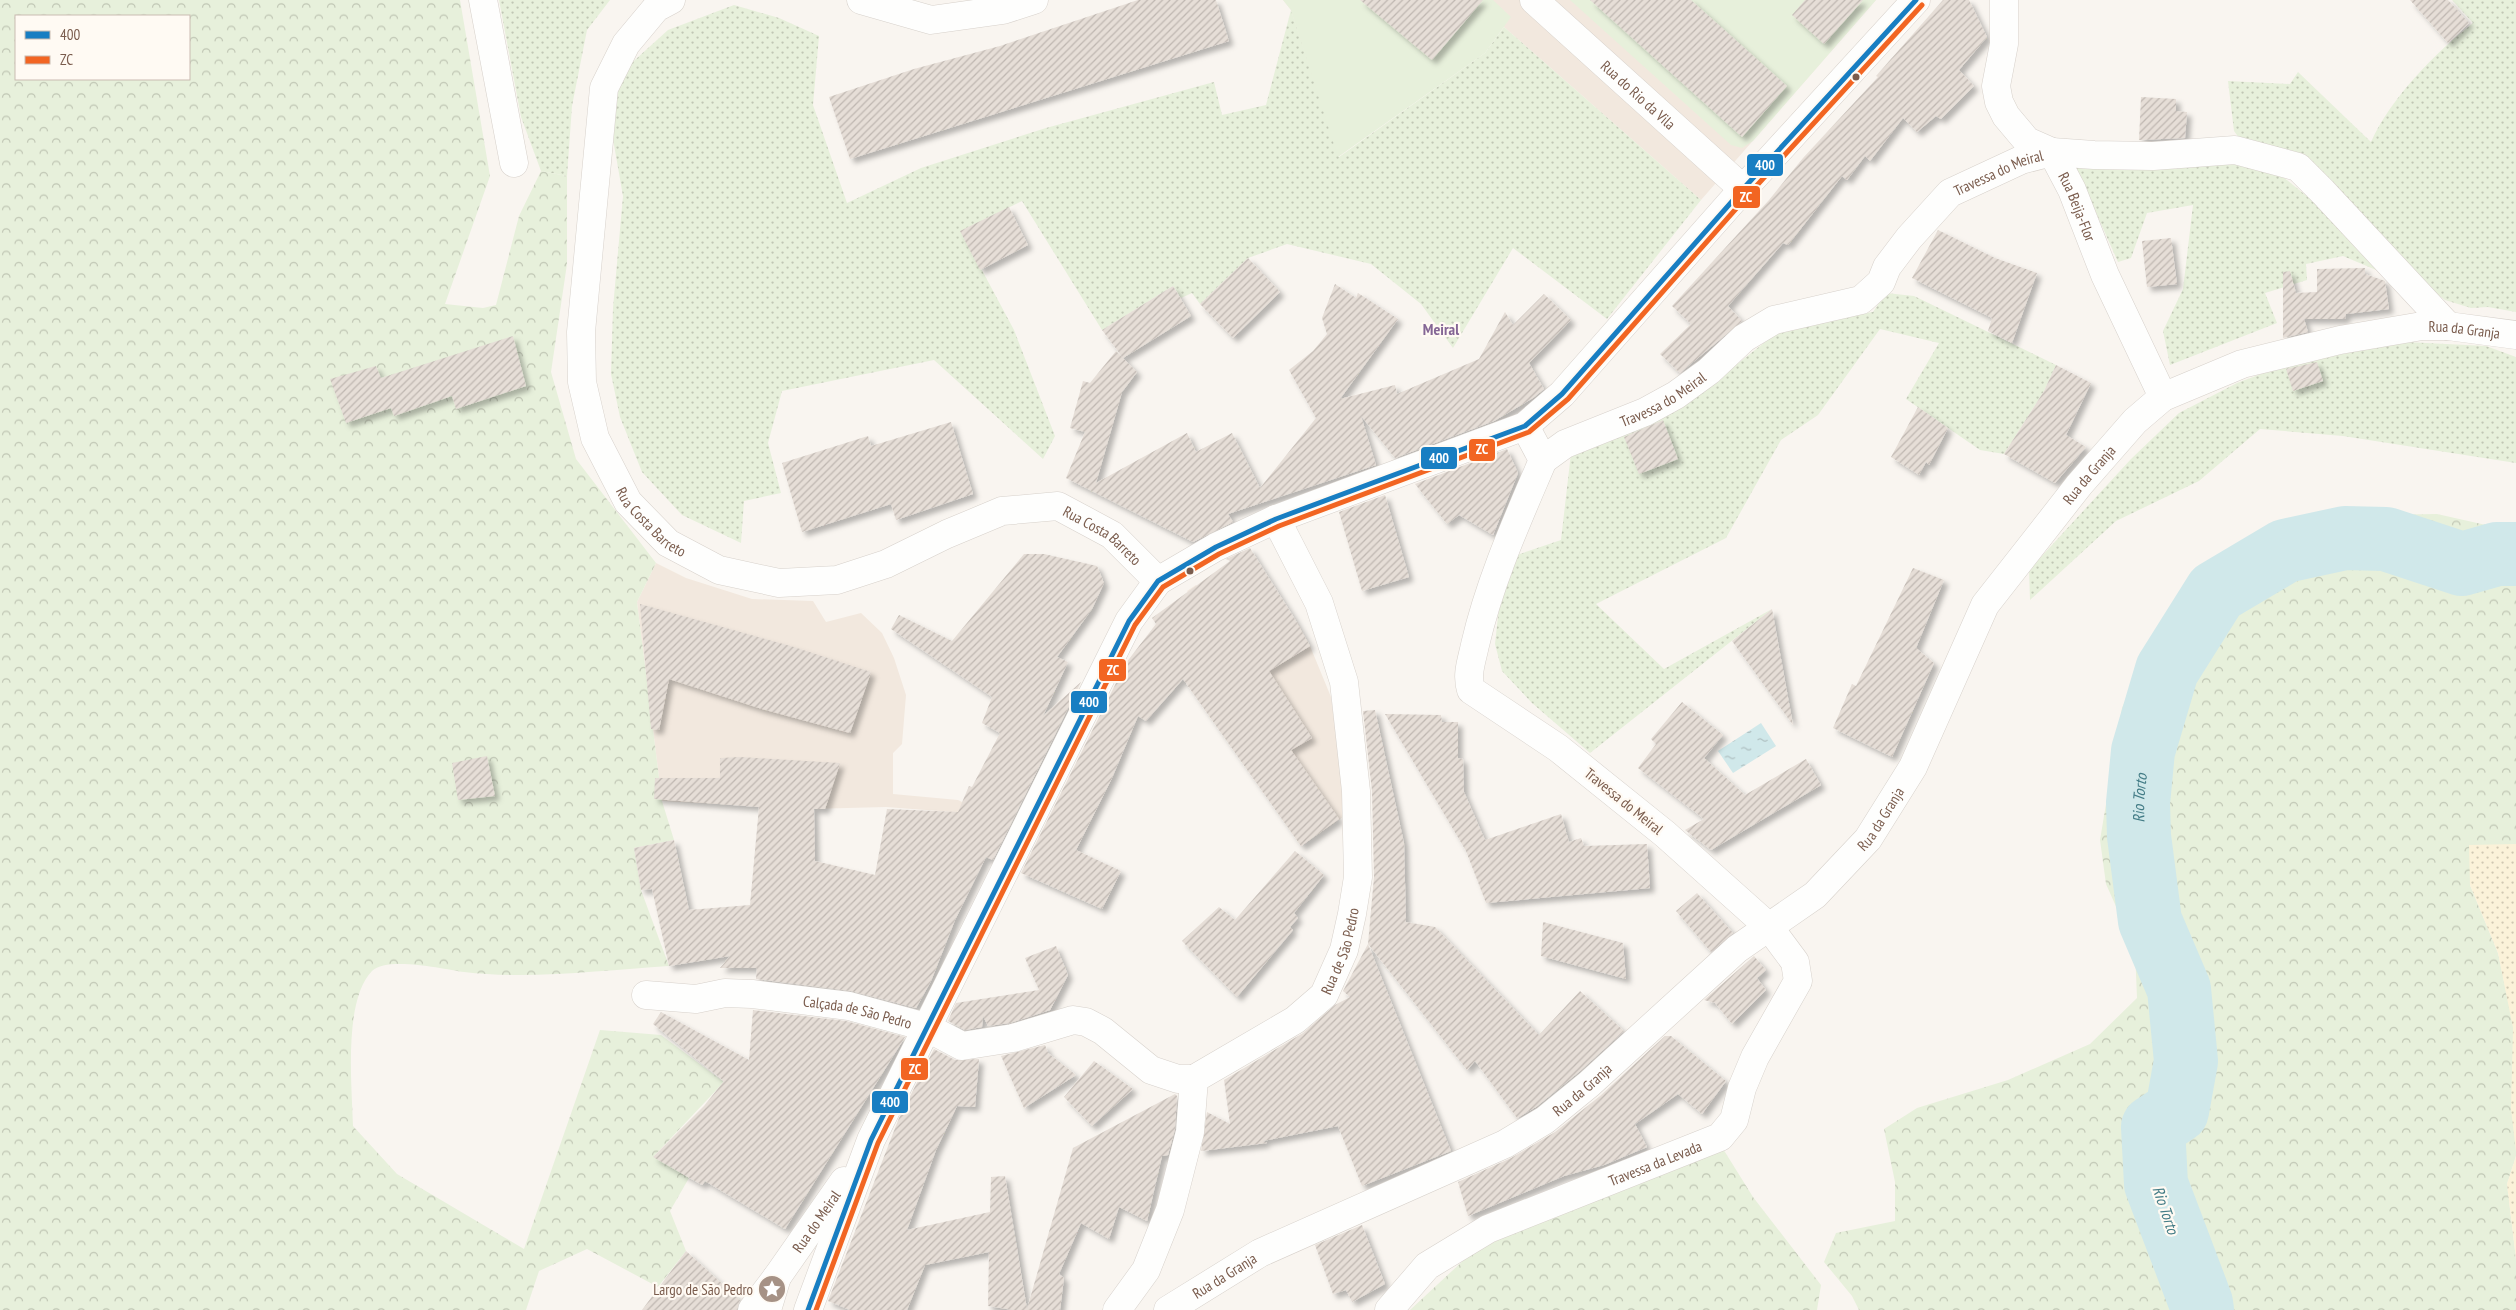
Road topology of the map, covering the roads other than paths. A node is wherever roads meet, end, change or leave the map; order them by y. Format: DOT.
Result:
graph roads {
  1 [pos="483,0"];
  2 [pos="671,0"];
  3 [pos="861,0"];
  4 [pos="1034,0"];
  5 [pos="1534,0"];
  6 [pos="1916,0"];
  7 [pos="2004,0"];
  8 [pos="2052,152"];
  9 [pos="514,163"];
  10 [pos="1743,189"];
  11 [pos="2448,326"];
  12 [pos="2516,335"];
  13 [pos="2164,397"];
  14 [pos="1525,426"];
  15 [pos="1543,460"];
  16 [pos="1276,519"];
  17 [pos="1158,581"];
  18 [pos="1769,927"];
  19 [pos="646,995"];
  20 [pos="926,1027"];
  21 [pos="1194,1079"];
  22 [pos="872,1140"];
  23 [pos="777,1277"];
  24 [pos="752,1310"];
  25 [pos="767,1310"];
  26 [pos="808,1310"];
  27 [pos="1117,1310"];
  28 [pos="1168,1310"];
  29 [pos="1389,1310"];
  1 -- 9 [label="street"];
  2 -- 17 [label="street, Rua Costa Barreto"];
  3 -- 4 [label="street"];
  5 -- 10 [label="street, Rua do Rio da Vila"];
  6 -- 10 [label="street, Rua do Meiral"];
  7 -- 8 [label="street"];
  8 -- 11 [label="street, Travessa do Meiral"];
  8 -- 13 [label="street, Rua Beija-Flor"];
  8 -- 15 [label="street, Travessa do Meiral"];
  10 -- 14 [label="street, Rua do Meiral"];
  11 -- 12 [label="street, Rua da Granja"];
  11 -- 13 [label="street, Rua da Granja"];
  13 -- 18 [label="street, Rua da Granja"];
  14 -- 15 [label="street"];
  14 -- 16 [label="street, Rua do Meiral"];
  15 -- 18 [label="street, Travessa do Meiral"];
  16 -- 17 [label="street, Rua do Meiral"];
  16 -- 21 [label="street, Rua de São Pedro"];
  17 -- 20 [label="street, Rua do Meiral"];
  18 -- 28 [label="street, Rua da Granja"];
  18 -- 29 [label="street, Travessa da Levada"];
  19 -- 20 [label="street, Calçada de São Pedro"];
  20 -- 21 [label="street, Calçada de São Pedro"];
  20 -- 22 [label="street, Rua do Meiral"];
  21 -- 27 [label="street"];
  22 -- 23 [label="street, Rua do Meiral"];
  22 -- 26 [label="street, Rua do Meiral"];
  23 -- 24 [label="street"];
  23 -- 25 [label="street"];
}
